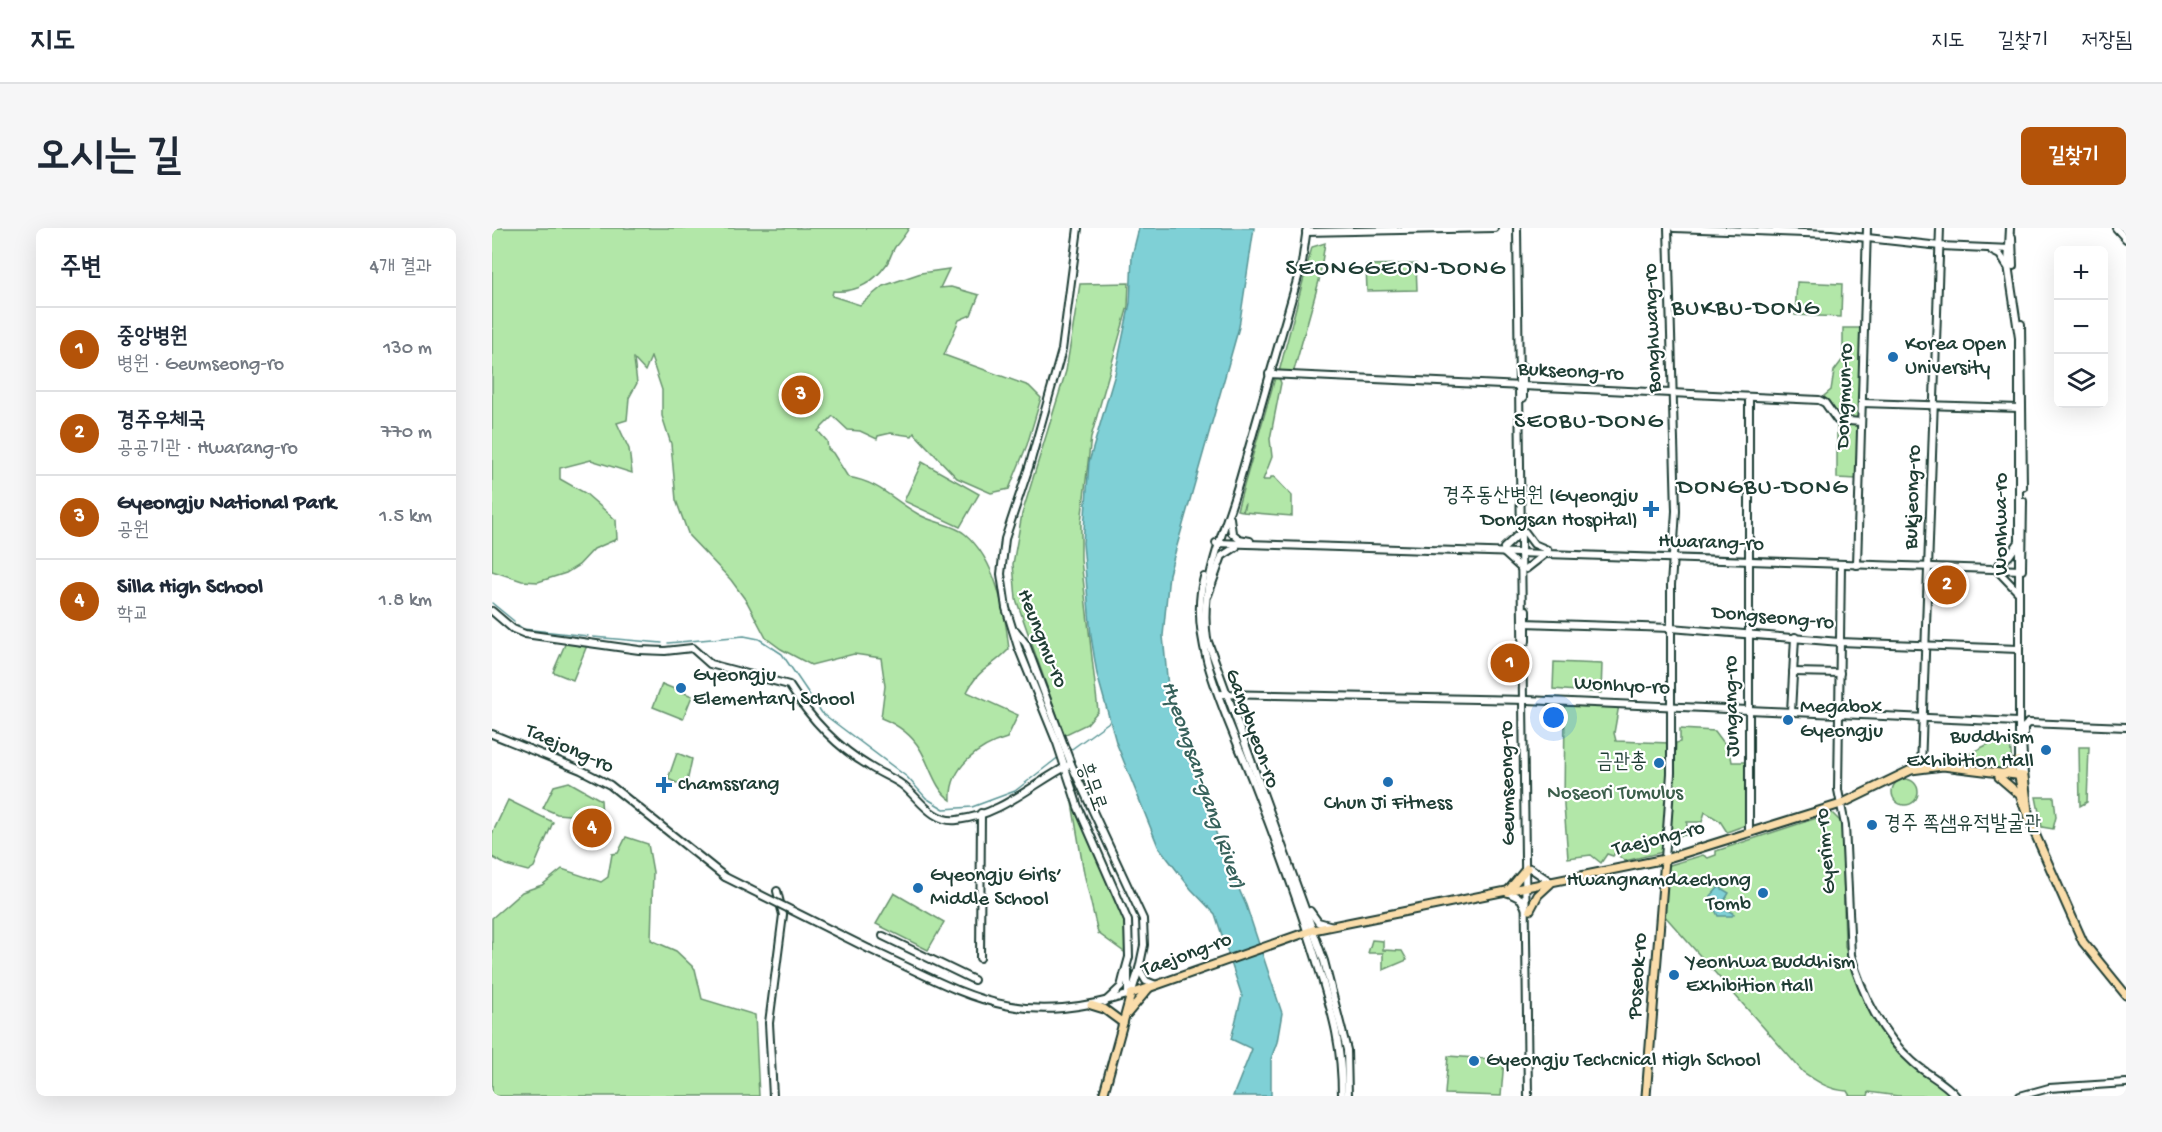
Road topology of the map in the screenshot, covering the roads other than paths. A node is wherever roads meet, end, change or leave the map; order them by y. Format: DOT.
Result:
graph roads {
  1 [pos="1078,228"];
  2 [pos="1494,228"];
  3 [pos="1519,228"];
  4 [pos="1668,228"];
  5 [pos="1674,228"];
  6 [pos="1867,228"];
  7 [pos="1940,228"];
  8 [pos="2011,228"];
  9 [pos="2116,228"];
  10 [pos="1306,230"];
  11 [pos="2126,239"];
  12 [pos="1867,240"];
  13 [pos="1940,246"];
  14 [pos="1992,250"];
  15 [pos="2010,250"];
  16 [pos="2009,269"];
  17 [pos="1269,374"];
  18 [pos="1520,387"];
  19 [pos="1672,394"];
  20 [pos="1749,398"];
  21 [pos="1862,404"];
  22 [pos="1934,406"];
  23 [pos="2019,408"];
  24 [pos="1861,422"];
  25 [pos="1229,514"];
  26 [pos="1523,532"];
  27 [pos="1218,542"];
  28 [pos="2019,542"];
  29 [pos="1252,543"];
  30 [pos="1504,550"];
  31 [pos="1523,551"];
  32 [pos="1549,552"];
  33 [pos="1673,558"];
  34 [pos="1749,561"];
  35 [pos="1857,563"];
  36 [pos="1841,564"];
  37 [pos="1928,566"];
  38 [pos="1997,568"];
  39 [pos="2020,568"];
  40 [pos="1524,569"];
  41 [pos="2018,592"];
  42 [pos="1205,607"];
  43 [pos="492,612"];
  44 [pos="1202,615"];
  45 [pos="1524,623"];
  46 [pos="1671,628"];
  47 [pos="1749,633"];
  48 [pos="1794,637"];
  49 [pos="1840,642"];
  50 [pos="1925,645"];
  51 [pos="2018,650"];
  52 [pos="1793,672"];
  53 [pos="1840,673"];
  54 [pos="1222,693"];
  55 [pos="1525,700"];
  56 [pos="1672,706"];
  57 [pos="1750,710"];
  58 [pos="1791,711"];
  59 [pos="1839,714"];
  60 [pos="1923,718"];
  61 [pos="2019,720"];
  62 [pos="2028,723"];
  63 [pos="2126,727"];
  64 [pos="492,734"];
  65 [pos="2022,751"];
  66 [pos="2018,761"];
  67 [pos="1068,765"];
  68 [pos="1921,768"];
  69 [pos="1999,776"];
  70 [pos="2022,778"];
  71 [pos="1841,804"];
  72 [pos="981,813"];
  73 [pos="2029,821"];
  74 [pos="1749,833"];
  75 [pos="1665,859"];
  76 [pos="1528,868"];
  77 [pos="1551,883"];
  78 [pos="1528,888"];
  79 [pos="777,891"];
  80 [pos="1507,892"];
  81 [pos="1304,903"];
  82 [pos="1528,910"];
  83 [pos="1333,926"];
  84 [pos="1307,931"];
  85 [pos="883,936"];
  86 [pos="1129,957"];
  87 [pos="980,958"];
  88 [pos="1139,969"];
  89 [pos="974,981"];
  90 [pos="1152,986"];
  91 [pos="1130,995"];
  92 [pos="2126,995"];
  93 [pos="1105,1002"];
  94 [pos="1091,1005"];
  95 [pos="1124,1019"];
  96 [pos="1344,1051"];
  97 [pos="2126,1083"];
  98 [pos="773,1096"];
  99 [pos="1103,1096"];
  100 [pos="1342,1096"];
  101 [pos="1348,1096"];
  102 [pos="1530,1096"];
  103 [pos="1646,1096"];
  104 [pos="1956,1096"];
  105 [pos="2020,1096"];
  1 -- 67 [label="street, Heungmu-ro"];
  2 -- 10 [label="street"];
  3 -- 18 [label="street"];
  4 -- 19 [label="street, Bonghwang-ro"];
  5 -- 12 [label="street"];
  6 -- 12 [label="street, Dongmun-ro"];
  7 -- 13 [label="street, Bukjeong-ro"];
  8 -- 14 [label="street"];
  8 -- 15 [label="street, Wonhwa-ro"];
  9 -- 11 [label="street"];
  10 -- 17 [label="street, Gangbyeon-ro"];
  12 -- 13 [label="street"];
  12 -- 21 [label="street, Dongmun-ro"];
  13 -- 14 [label="street"];
  13 -- 22 [label="street, Bukjeong-ro"];
  14 -- 15 [label="street"];
  14 -- 16 [label="street"];
  15 -- 16 [label="street, Wonhwa-ro"];
  15 -- 39 [label="street, Wonhwa-ro"];
  16 -- 23 [label="street, Wonhwa-ro"];
  17 -- 18 [label="street, Bukseong-ro"];
  17 -- 25 [label="street, Gangbyeon-ro"];
  17 -- 27 [label="street, Gangbyeon-ro"];
  18 -- 19 [label="street, Bukseong-ro"];
  18 -- 26 [label="street, Geumseong-ro"];
  18 -- 26 [label="street, Geumseong-ro"];
  19 -- 20 [label="street, Bukseong-ro"];
  19 -- 33 [label="street, Bonghwang-ro"];
  20 -- 24 [label="street, Bukseong-ro"];
  20 -- 34 [label="street, Jungang-ro"];
  21 -- 22 [label="street"];
  21 -- 24 [label="street, Dongmun-ro"];
  22 -- 23 [label="street"];
  22 -- 37 [label="street, Bukjeong-ro"];
  23 -- 28 [label="street, Wonhwa-ro"];
  24 -- 35 [label="street, Dongmun-ro"];
  25 -- 27 [label="street, Gangbyeon-ro"];
  25 -- 29 [label="street"];
  26 -- 30 [label="street"];
  26 -- 31 [label="street, Geumseong-ro"];
  26 -- 32 [label="street"];
  27 -- 29 [label="street, Hwarang-ro"];
  27 -- 42 [label="street, Gangbyeon-ro"];
  27 -- 44 [label="street, Gangbyeon-ro"];
  28 -- 38 [label="street"];
  28 -- 39 [label="street, Wonhwa-ro"];
  29 -- 30 [label="street, Hwarang-ro"];
  29 -- 42 [label="street"];
  30 -- 31 [label="street, Hwarang-ro"];
  30 -- 40 [label="street"];
  31 -- 32 [label="street, Hwarang-ro"];
  31 -- 40 [label="street, Geumseong-ro"];
  32 -- 33 [label="street, Hwarang-ro"];
  32 -- 40 [label="street"];
  33 -- 34 [label="street, Hwarang-ro"];
  33 -- 46 [label="street, Bonghwang-ro"];
  34 -- 35 [label="street, Hwarang-ro"];
  34 -- 36 [label="street, Hwarang-ro"];
  34 -- 47 [label="street, Jungang-ro"];
  35 -- 36 [label="street, Hwarang-ro"];
  35 -- 37 [label="street, Hwarang-ro"];
  36 -- 49 [label="street, Gyerim-ro"];
  37 -- 38 [label="street, Hwarang-ro"];
  37 -- 50 [label="street, Bukjeong-ro"];
  38 -- 39 [label="street, Hwarang-ro"];
  38 -- 41 [label="street"];
  39 -- 41 [label="street, Wonhwa-ro"];
  39 -- 61 [label="street, Wonhwa-ro"];
  40 -- 45 [label="street, Geumseong-ro"];
  41 -- 51 [label="street, Wonhwa-ro"];
  42 -- 44 [label="street, Gangbyeon-ro"];
  43 -- 72 [label="street"];
  44 -- 54 [label="street, Gangbyeon-ro"];
  45 -- 46 [label="street, Dongseong-ro"];
  45 -- 55 [label="street, Geumseong-ro"];
  46 -- 47 [label="street, Dongseong-ro"];
  46 -- 56 [label="street, Bonghwang-ro"];
  47 -- 48 [label="street, Dongseong-ro"];
  47 -- 57 [label="street, Jungang-ro"];
  48 -- 49 [label="street, Dongseong-ro"];
  48 -- 52 [label="street"];
  49 -- 50 [label="street, Dongseong-ro"];
  49 -- 53 [label="street, Gyerim-ro"];
  50 -- 51 [label="street, Dongseong-ro"];
  50 -- 60 [label="street, Bukjeong-ro"];
  51 -- 61 [label="street, Wonhwa-ro"];
  52 -- 53 [label="street"];
  52 -- 58 [label="street"];
  53 -- 59 [label="street, Gyerim-ro"];
  54 -- 55 [label="street, Wonhyo-ro"];
  54 -- 81 [label="street, Gangbyeon-ro"];
  54 -- 84 [label="street, Gangbyeon-ro"];
  55 -- 56 [label="street, Wonhyo-ro"];
  55 -- 76 [label="street, Geumseong-ro"];
  56 -- 57 [label="street, Wonhyo-ro"];
  56 -- 75 [label="street, Bonghwang-ro"];
  57 -- 58 [label="street, Wonhyo-ro"];
  57 -- 74 [label="street, Jungang-ro"];
  58 -- 59 [label="street, Wonhyo-ro"];
  59 -- 60 [label="street, Wonhyo-ro"];
  59 -- 71 [label="street, Gyerim-ro"];
  60 -- 61 [label="street, Wonhyo-ro"];
  60 -- 68 [label="street, Bukjeong-ro"];
  61 -- 62 [label="street"];
  61 -- 65 [label="street, Wonhwa-ro"];
  61 -- 66 [label="street, Wonhwa-ro"];
  62 -- 63 [label="street"];
  62 -- 65 [label="street"];
  64 -- 94 [label="street, Taejong-ro, bridge"];
  65 -- 70 [label="street, Wonhwa-ro"];
  66 -- 69 [label="main road"];
  66 -- 70 [label="street, Wonhwa-ro"];
  67 -- 72 [label="street"];
  67 -- 86 [label="street, 흥무로"];
  67 -- 88 [label="street, Heungmu-ro"];
  68 -- 69 [label="main road, Taejong-ro"];
  68 -- 71 [label="main road, Taejong-ro"];
  69 -- 70 [label="main road, Taejong-ro"];
  69 -- 73 [label="main road"];
  70 -- 73 [label="main road, Wonhwa-ro"];
  71 -- 74 [label="main road, Taejong-ro"];
  71 -- 104 [label="street, Gyerim-ro"];
  72 -- 87 [label="street"];
  73 -- 92 [label="main road, Wonhwa-ro"];
  74 -- 75 [label="main road, Taejong-ro"];
  75 -- 77 [label="main road, Taejong-ro"];
  75 -- 103 [label="main road, Poseok-ro"];
  76 -- 77 [label="street"];
  76 -- 78 [label="street, Geumseong-ro"];
  76 -- 80 [label="main road"];
  77 -- 78 [label="main road, Taejong-ro"];
  77 -- 82 [label="main road"];
  78 -- 80 [label="main road, Taejong-ro"];
  78 -- 82 [label="street, Geumseong-ro"];
  79 -- 98 [label="street"];
  80 -- 82 [label="street"];
  80 -- 83 [label="main road, Taejong-ro"];
  81 -- 83 [label="street"];
  81 -- 84 [label="street, Gangbyeon-ro"];
  82 -- 102 [label="street, Geumseong-ro"];
  83 -- 84 [label="main road, Taejong-ro"];
  84 -- 90 [label="main road, Taejong-ro"];
  84 -- 96 [label="street, Gangbyeon-ro"];
  85 -- 89 [label="street"];
  86 -- 91 [label="street, 흥무로"];
  86 -- 93 [label="street, 흥무로"];
  88 -- 90 [label="street"];
  88 -- 91 [label="street"];
  90 -- 91 [label="main road, Taejong-ro"];
  90 -- 95 [label="main road"];
  91 -- 93 [label="street, Taejong-ro"];
  91 -- 95 [label="main road"];
  93 -- 94 [label="street, Taejong-ro"];
  94 -- 95 [label="main road"];
  95 -- 99 [label="main road"];
  96 -- 100 [label="street, Gangbyeon-ro"];
  96 -- 101 [label="street, Gangbyeon-ro"];
  97 -- 105 [label="street"];
}
